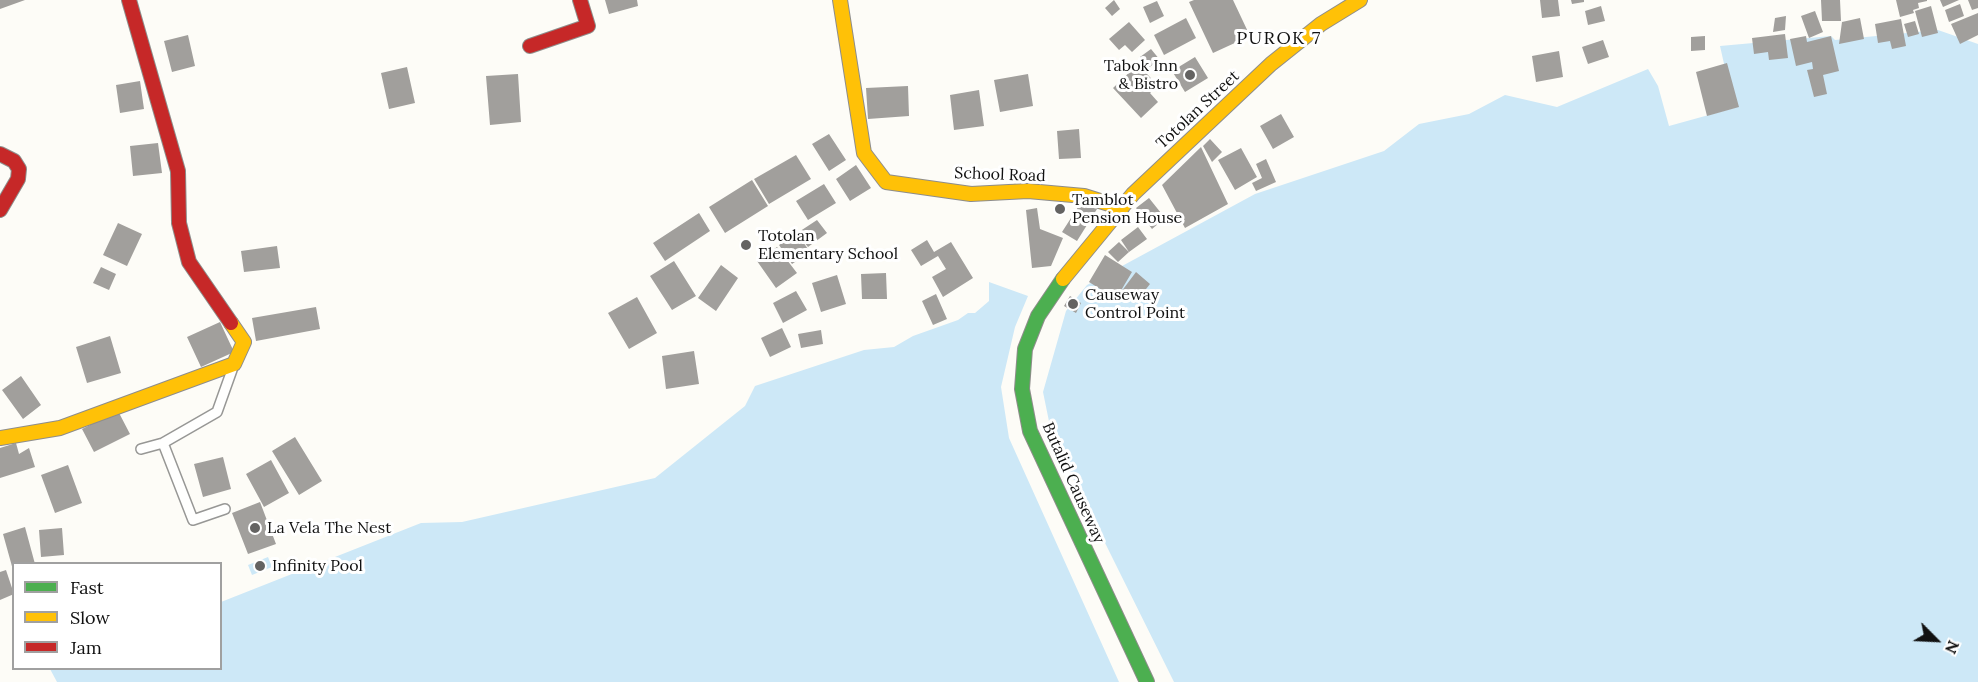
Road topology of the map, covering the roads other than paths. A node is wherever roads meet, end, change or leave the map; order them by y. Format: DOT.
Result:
graph roads {
  1 [pos="129,0"];
  2 [pos="580,0"];
  3 [pos="840,0"];
  4 [pos="1360,0"];
  5 [pos="530,46"];
  6 [pos="0,154"];
  7 [pos="1122,208"];
  8 [pos="0,210"];
  9 [pos="234,364"];
  10 [pos="0,438"];
  11 [pos="163,443"];
  12 [pos="141,449"];
  13 [pos="225,509"];
  14 [pos="1147,682"];
  1 -- 9 [label="street"];
  2 -- 5 [label="street"];
  3 -- 7 [label="street, School Road"];
  4 -- 7 [label="street, Totolan Street"];
  6 -- 8 [label="street"];
  7 -- 14 [label="street, Butalid Causeway"];
  9 -- 10 [label="street"];
  9 -- 11 [label="lane"];
  11 -- 12 [label="lane"];
  11 -- 13 [label="lane"];
}
